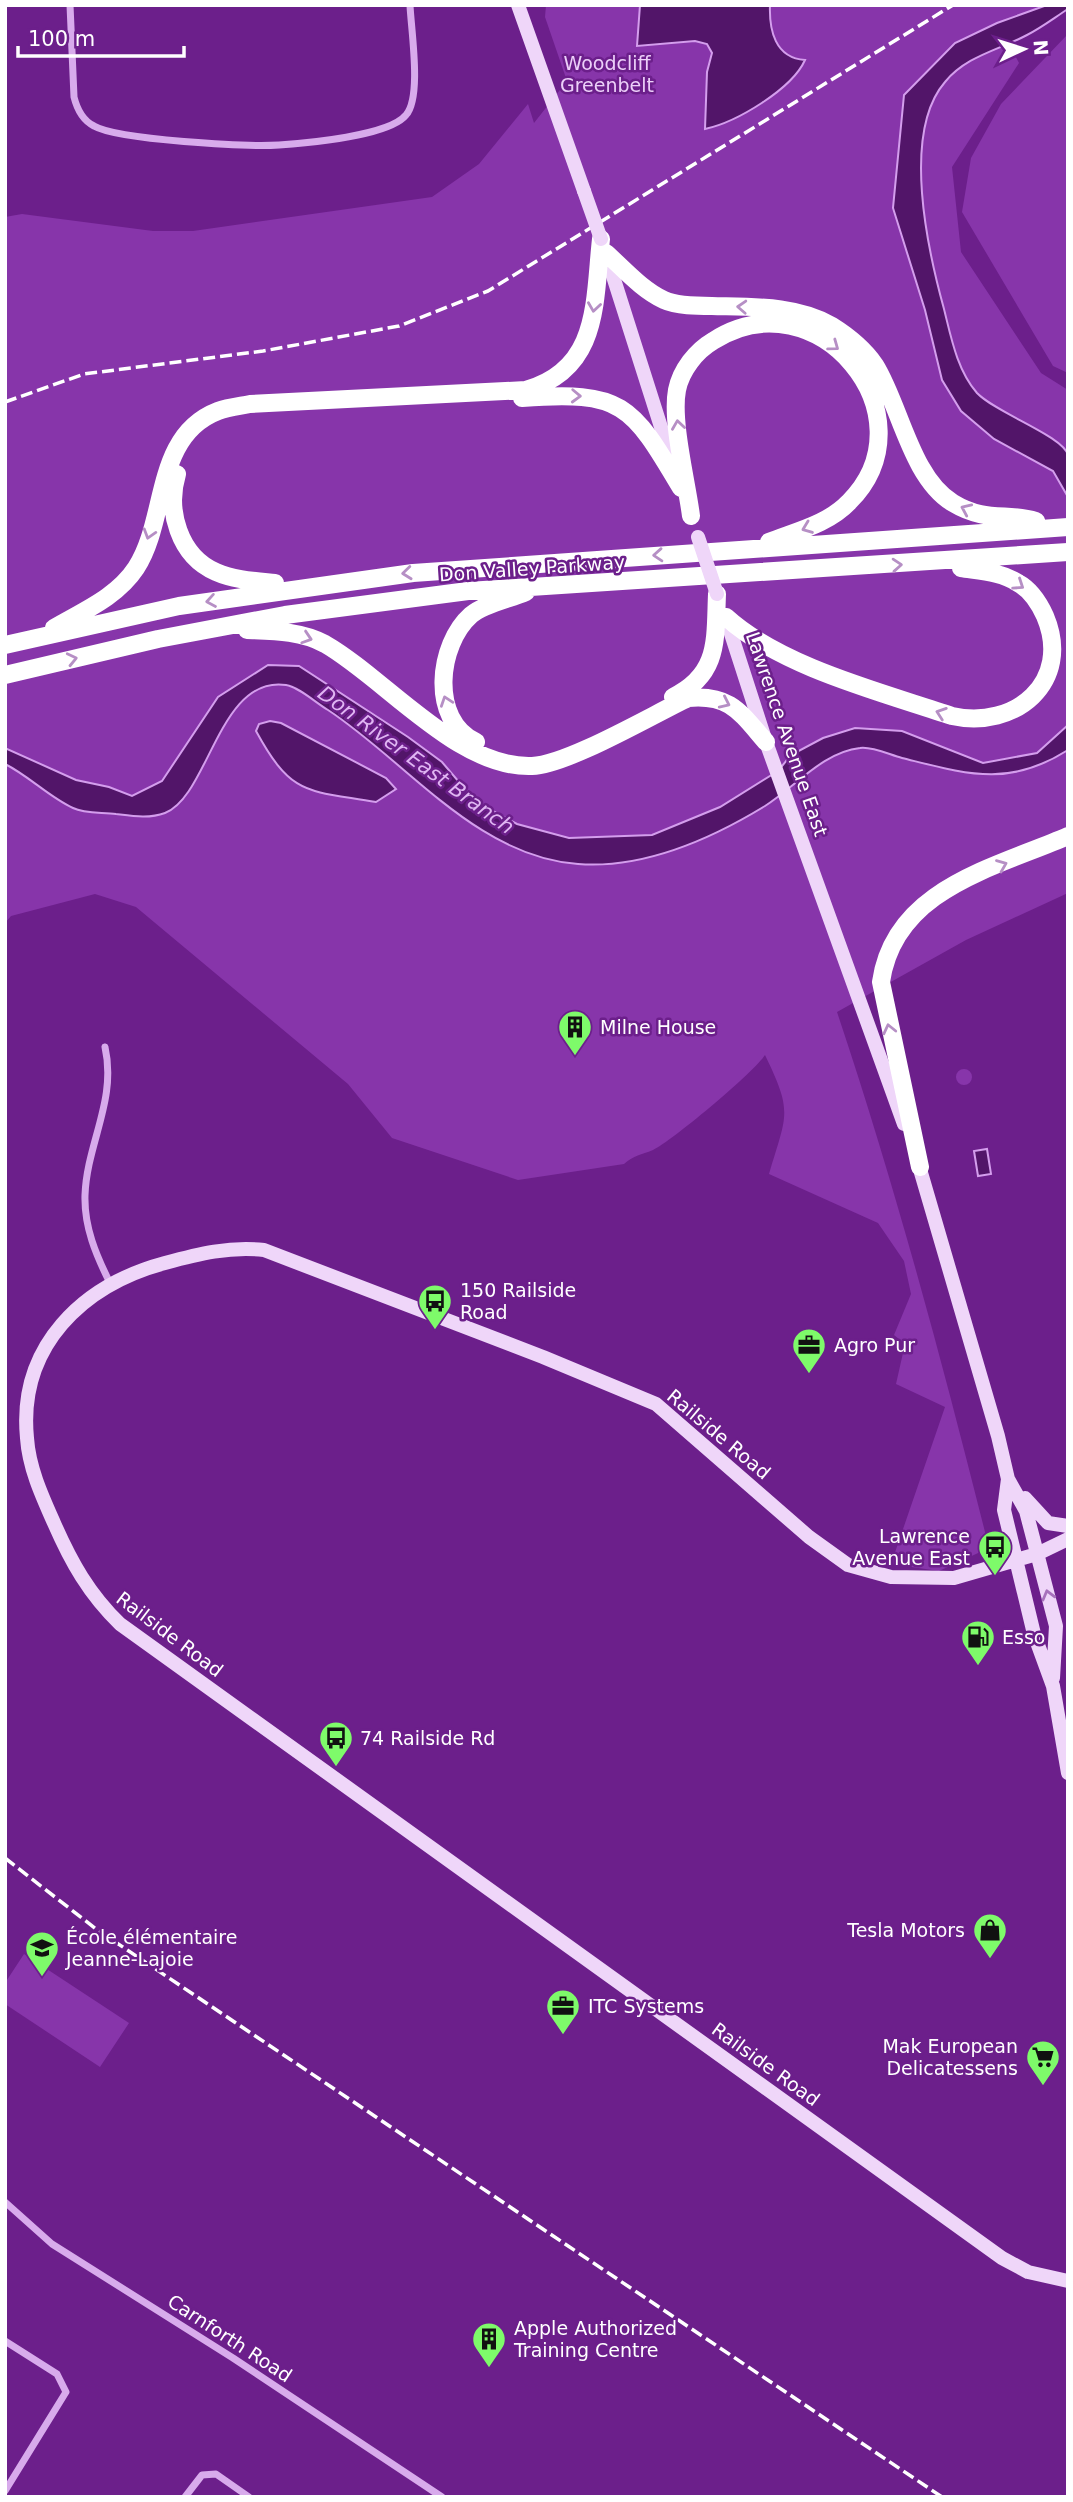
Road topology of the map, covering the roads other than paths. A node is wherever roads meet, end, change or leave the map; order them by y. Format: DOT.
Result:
graph roads {
  1 [pos="70,5"];
  2 [pos="410,5"];
  3 [pos="518,5"];
  4 [pos="603,246"];
  5 [pos="681,488"];
  6 [pos="691,516"];
  7 [pos="1062,528"];
  8 [pos="751,550"];
  9 [pos="1068,552"];
  10 [pos="930,563"];
  11 [pos="303,586"];
  12 [pos="536,588"];
  13 [pos="722,607"];
  14 [pos="215,629"];
  15 [pos="39,637"];
  16 [pos="5,645"];
  17 [pos="5,675"];
  18 [pos="766,742"];
  19 [pos="1068,836"];
  20 [pos="105,1047"];
  21 [pos="920,1167"];
  22 [pos="110,1283"];
  23 [pos="1008,1479"];
  24 [pos="1068,1526"];
  25 [pos="1068,1539"];
  26 [pos="1037,1554"];
  27 [pos="1015,1561"];
  28 [pos="1053,1686"];
  29 [pos="1068,1773"];
  30 [pos="5,2202"];
  31 [pos="1068,2281"];
  32 [pos="5,2341"];
  33 [pos="5,2491"];
  34 [pos="185,2497"];
  35 [pos="249,2497"];
  36 [pos="442,2497"];
  1 -- 2 [label="street"];
  3 -- 4 [label="street, Lawrence Avenue East, bridge"];
  4 -- 5 [label="street, Lawrence Avenue East"];
  7 -- 4 [label="highway, one-way"];
  4 -- 15 [label="highway, one-way"];
  5 -- 6 [label="street, Lawrence Avenue East"];
  11 -- 5 [label="highway, one-way"];
  6 -- 8 [label="highway, one-way"];
  6 -- 13 [label="street, Lawrence Avenue East, bridge"];
  7 -- 8 [label="highway, Don Valley Parkway"];
  8 -- 11 [label="highway, Don Valley Parkway, one-way"];
  9 -- 10 [label="highway, Don Valley Parkway"];
  12 -- 10 [label="highway, Don Valley Parkway, one-way"];
  10 -- 13 [label="highway, one-way"];
  11 -- 15 [label="highway, Don Valley Parkway, one-way"];
  13 -- 12 [label="highway, one-way"];
  12 -- 14 [label="highway, Don Valley Parkway"];
  13 -- 18 [label="street, Lawrence Avenue East"];
  17 -- 14 [label="highway, Don Valley Parkway, one-way"];
  14 -- 18 [label="highway, one-way"];
  15 -- 16 [label="highway, Don Valley Parkway"];
  18 -- 21 [label="street, Lawrence Avenue East"];
  21 -- 19 [label="highway, one-way"];
  20 -- 22 [label="street"];
  21 -- 23 [label="street, Lawrence Avenue East"];
  22 -- 27 [label="street, Railside Road"];
  22 -- 31 [label="street, Railside Road"];
  23 -- 24 [label="street"];
  23 -- 26 [label="street, Lawrence Avenue East"];
  23 -- 27 [label="street, Lawrence Avenue East"];
  25 -- 26 [label="street, Railside Road"];
  26 -- 27 [label="street, Railside Road"];
  28 -- 26 [label="street, Lawrence Avenue East, one-way"];
  27 -- 28 [label="street, Lawrence Avenue East"];
  28 -- 29 [label="street, Lawrence Avenue East"];
  30 -- 36 [label="street, Carnforth Road"];
  32 -- 33 [label="street"];
  34 -- 35 [label="street"];
}
